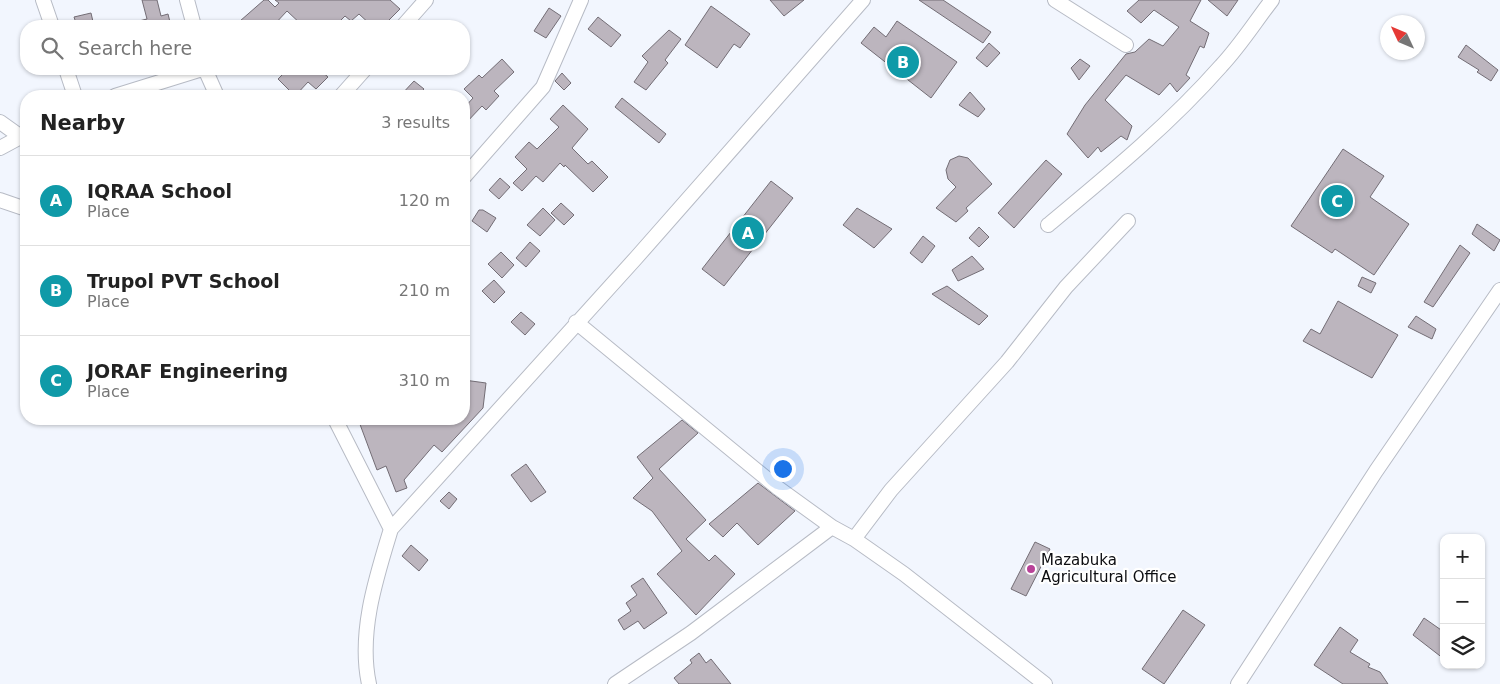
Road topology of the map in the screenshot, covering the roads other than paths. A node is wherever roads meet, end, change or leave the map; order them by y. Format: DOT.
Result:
graph roads {
  1 [pos="42,0"];
  2 [pos="426,0"];
  3 [pos="581,0"];
  4 [pos="863,0"];
  5 [pos="1055,0"];
  6 [pos="1272,0"];
  7 [pos="189,1"];
  8 [pos="50,20"];
  9 [pos="193,20"];
  10 [pos="408,20"];
  11 [pos="1126,45"];
  12 [pos="68,75"];
  13 [pos="184,75"];
  14 [pos="207,75"];
  15 [pos="360,75"];
  16 [pos="73,90"];
  17 [pos="135,90"];
  18 [pos="214,90"];
  19 [pos="347,90"];
  20 [pos="0,122"];
  21 [pos="20,133"];
  22 [pos="20,137"];
  23 [pos="0,148"];
  24 [pos="470,170"];
  25 [pos="0,200"];
  26 [pos="20,207"];
  27 [pos="1128,221"];
  28 [pos="1048,225"];
  29 [pos="1500,290"];
  30 [pos="576,322"];
  31 [pos="338,425"];
  32 [pos="832,527"];
  33 [pos="391,529"];
  34 [pos="854,539"];
  35 [pos="369,684"];
  36 [pos="615,684"];
  37 [pos="1045,684"];
  38 [pos="1238,684"];
  1 -- 8 [label="street"];
  2 -- 10 [label="street"];
  3 -- 24 [label="street"];
  4 -- 30 [label="street"];
  5 -- 11 [label="street"];
  6 -- 28 [label="street"];
  7 -- 9 [label="street"];
  12 -- 16 [label="street"];
  13 -- 17 [label="street"];
  14 -- 18 [label="street"];
  15 -- 19 [label="street"];
  20 -- 21 [label="street"];
  22 -- 23 [label="street"];
  25 -- 26 [label="street"];
  27 -- 34 [label="street"];
  29 -- 38 [label="street"];
  30 -- 32 [label="street"];
  30 -- 33 [label="street"];
  31 -- 33 [label="street"];
  32 -- 34 [label="street"];
  32 -- 36 [label="street"];
  33 -- 35 [label="street"];
  34 -- 37 [label="street"];
}
